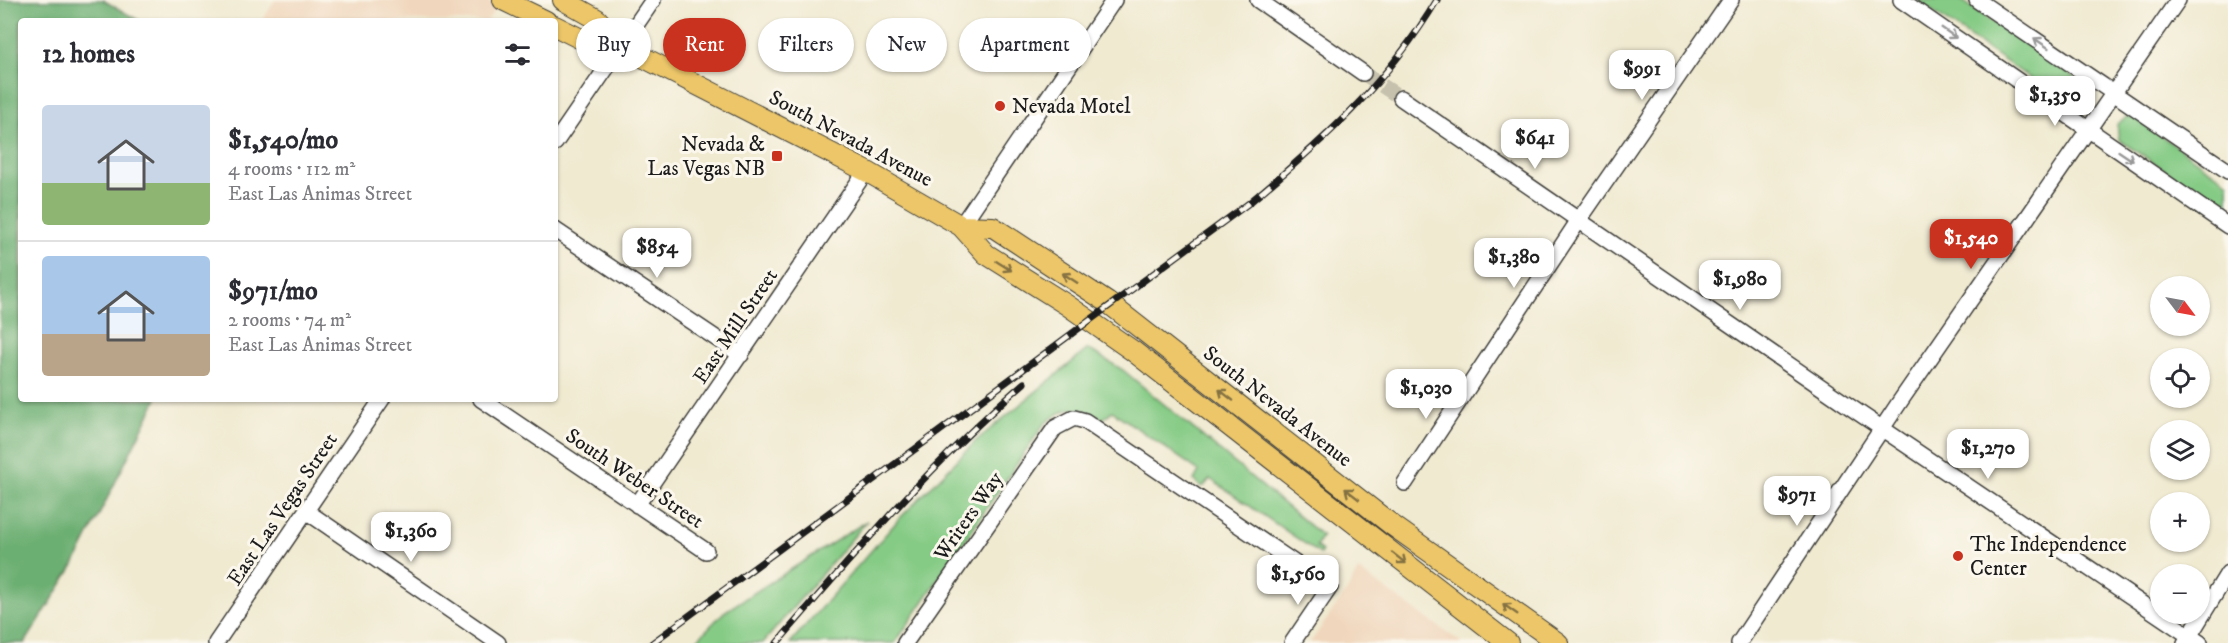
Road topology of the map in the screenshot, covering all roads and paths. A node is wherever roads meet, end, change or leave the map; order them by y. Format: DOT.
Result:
graph roads {
  1 [pos="503,0"];
  2 [pos="562,0"];
  3 [pos="653,0"];
  4 [pos="1114,0"];
  5 [pos="1258,0"];
  6 [pos="1731,0"];
  7 [pos="1901,0"];
  8 [pos="1977,0"];
  9 [pos="2178,0"];
  10 [pos="540,18"];
  11 [pos="595,18"];
  12 [pos="640,18"];
  13 [pos="558,28"];
  14 [pos="576,36"];
  15 [pos="651,61"];
  16 [pos="603,72"];
  17 [pos="1363,73"];
  18 [pos="2113,93"];
  19 [pos="1401,98"];
  20 [pos="2088,130"];
  21 [pos="558,139"];
  22 [pos="866,171"];
  23 [pos="2228,171"];
  24 [pos="1579,220"];
  25 [pos="962,226"];
  26 [pos="2228,226"];
  27 [pos="558,232"];
  28 [pos="741,355"];
  29 [pos="380,402"];
  30 [pos="485,402"];
  31 [pos="1882,428"];
  32 [pos="1405,483"];
  33 [pos="637,505"];
  34 [pos="306,511"];
  35 [pos="706,552"];
  36 [pos="2228,573"];
  37 [pos="2192,641"];
  38 [pos="216,643"];
  39 [pos="498,643"];
  40 [pos="905,643"];
  41 [pos="1292,643"];
  42 [pos="1508,643"];
  43 [pos="1558,643"];
  44 [pos="1739,643"];
  1 -- 10 [label="main road"];
  2 -- 11 [label="main road, South Nevada Avenue"];
  3 -- 12 [label="street"];
  4 -- 25 [label="street"];
  5 -- 17 [label="street"];
  6 -- 24 [label="street"];
  7 -- 20 [label="street, one-way"];
  18 -- 8 [label="street, one-way"];
  9 -- 18 [label="street"];
  13 -- 14 [label="main road, South Nevada Avenue"];
  15 -- 22 [label="main road, South Nevada Avenue"];
  16 -- 21 [label="street"];
  18 -- 20 [label="street"];
  18 -- 23 [label="street"];
  19 -- 24 [label="street"];
  20 -- 26 [label="street, one-way"];
  20 -- 31 [label="street"];
  22 -- 25 [label="main road, South Nevada Avenue"];
  22 -- 28 [label="street, East Mill Street"];
  24 -- 31 [label="street"];
  24 -- 32 [label="street"];
  25 -- 42 [label="main road, South Nevada Avenue, one-way"];
  43 -- 25 [label="main road, South Nevada Avenue, one-way"];
  27 -- 28 [label="street"];
  28 -- 33 [label="street, East Mill Street"];
  29 -- 34 [label="street, East Las Vegas Street"];
  30 -- 33 [label="street, South Weber Street"];
  31 -- 37 [label="street"];
  31 -- 44 [label="street"];
  33 -- 35 [label="street, South Weber Street"];
  34 -- 38 [label="street, East Las Vegas Street"];
  34 -- 39 [label="street"];
  36 -- 37 [label="street"];
  40 -- 41 [label="street, Writers Way"];
}
